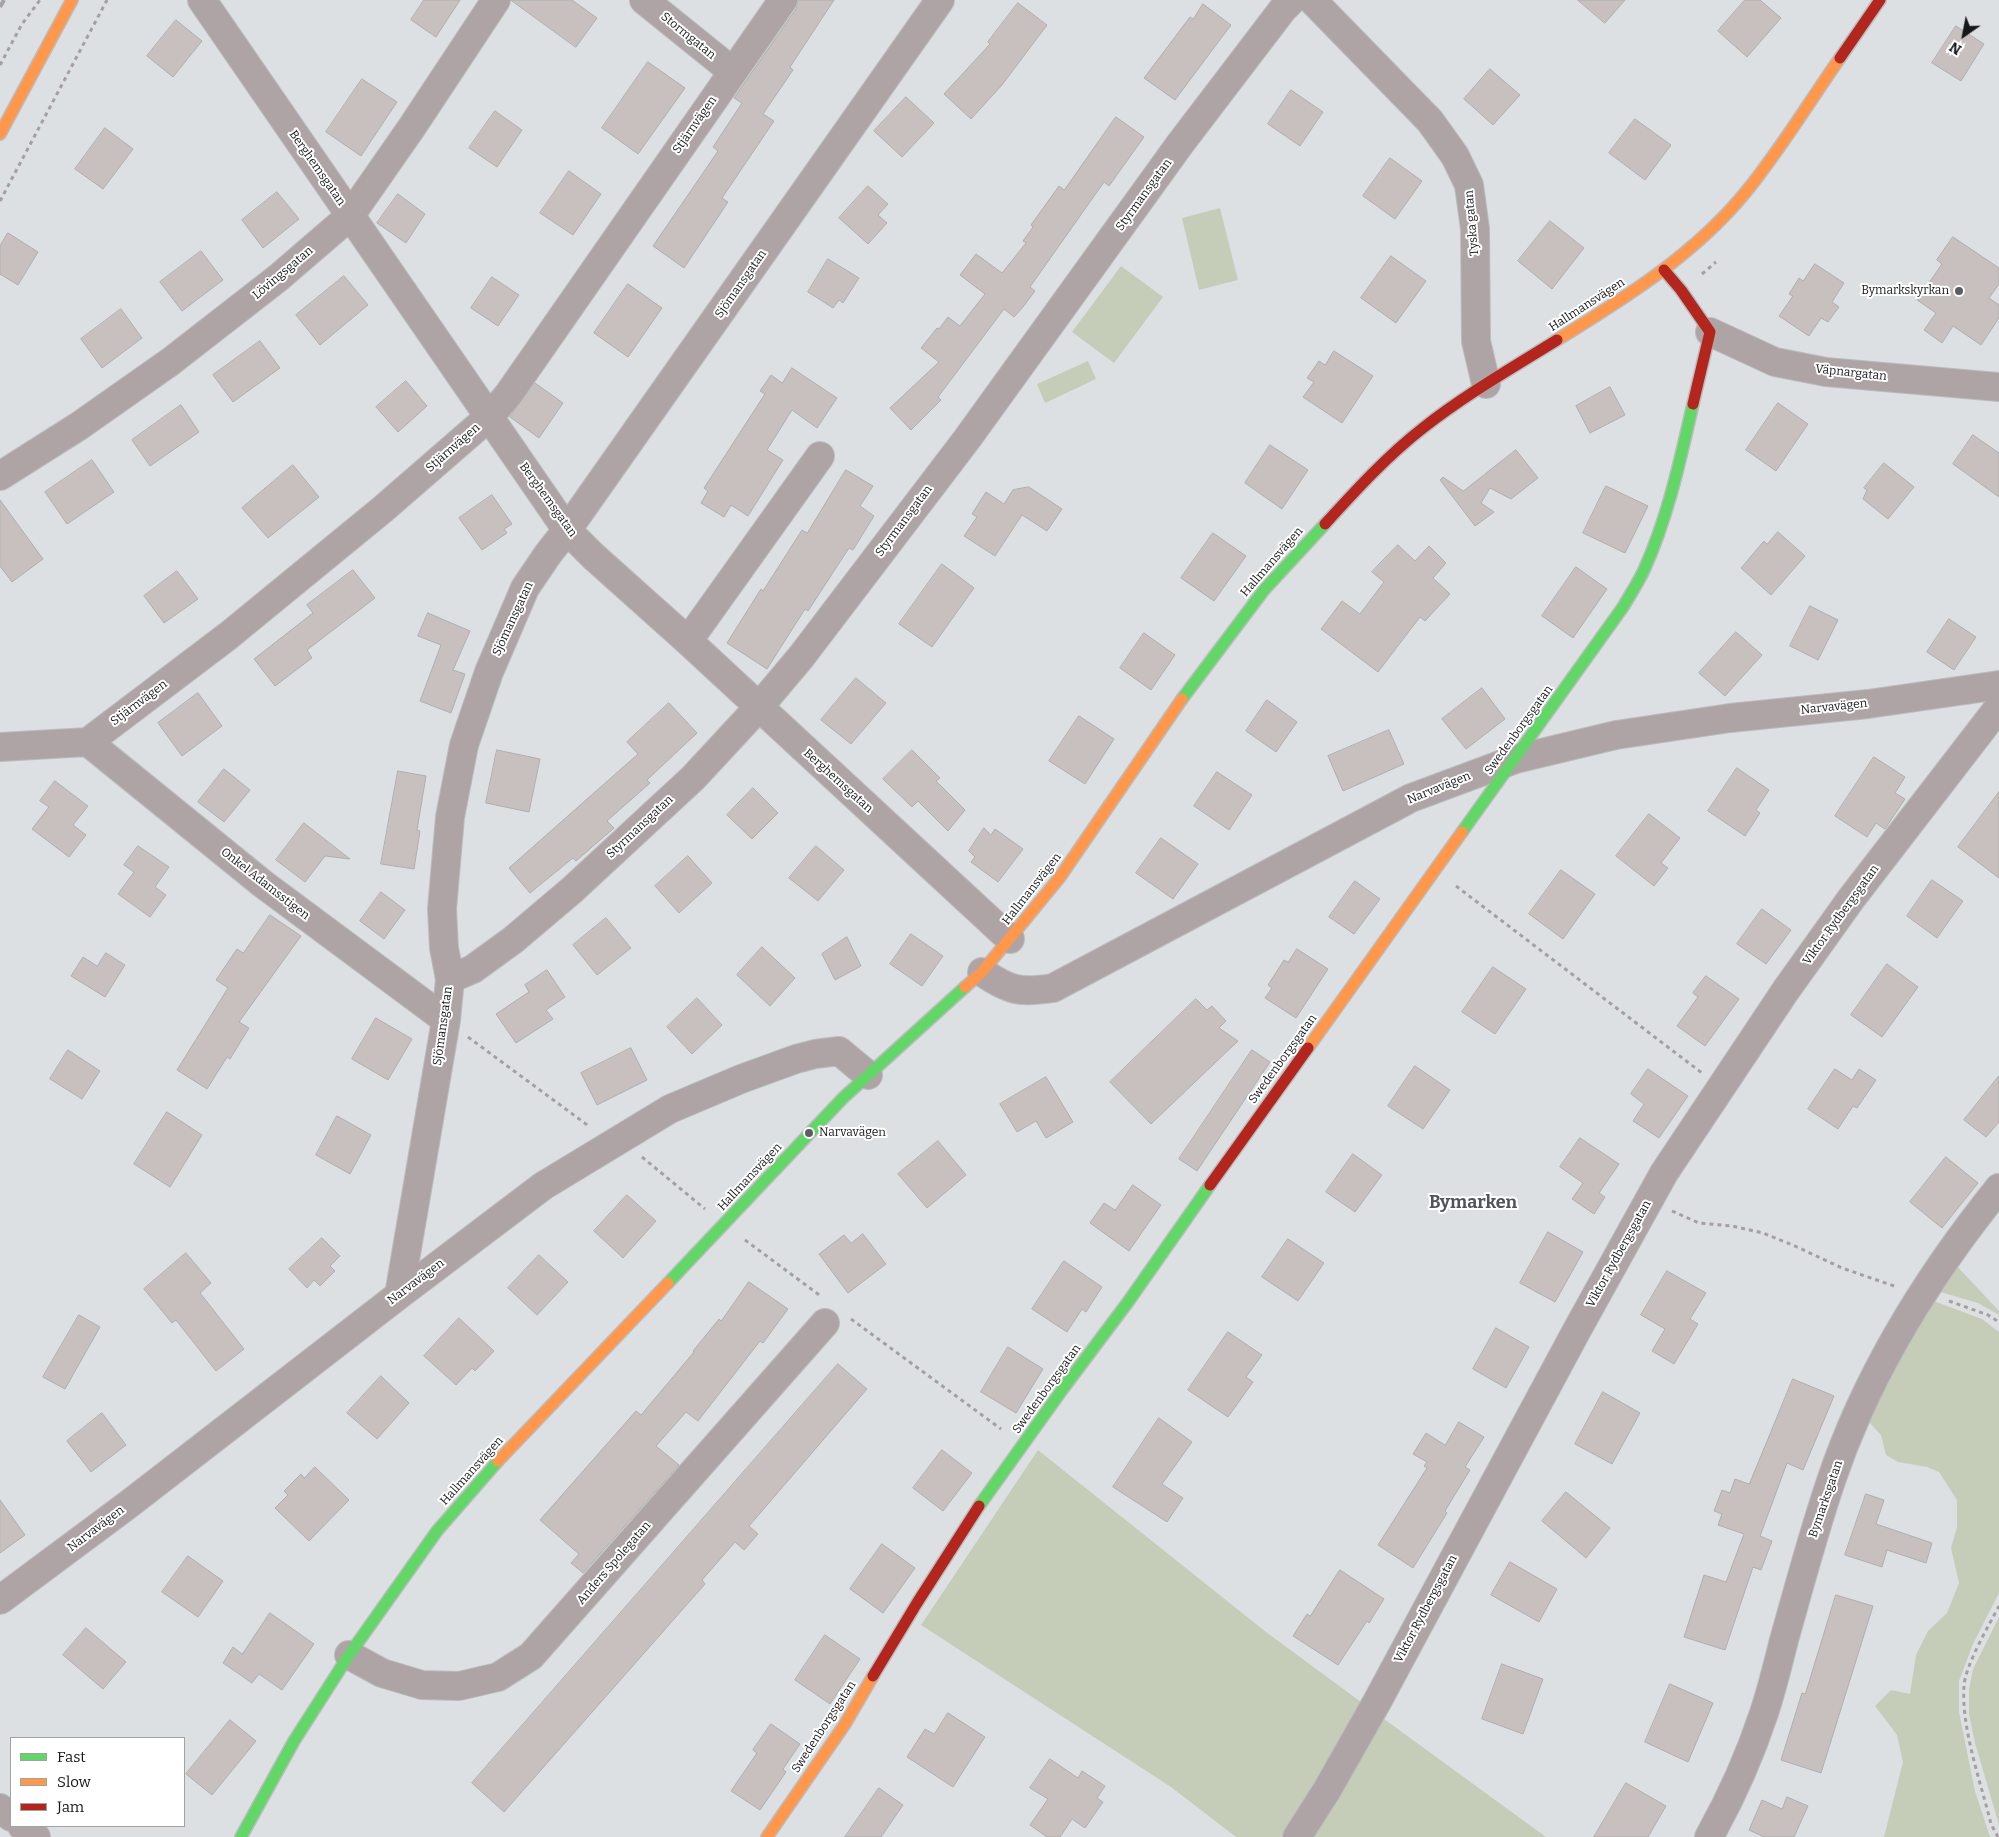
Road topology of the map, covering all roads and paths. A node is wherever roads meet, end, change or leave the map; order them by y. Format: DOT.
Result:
graph roads {
  1 [pos="40,0"];
  2 [pos="72,0"];
  3 [pos="107,0"];
  4 [pos="202,0"];
  5 [pos="496,0"];
  6 [pos="644,0"];
  7 [pos="783,0"];
  8 [pos="940,0"];
  9 [pos="1292,0"];
  10 [pos="1312,0"];
  11 [pos="1880,0"];
  12 [pos="0,65"];
  13 [pos="732,71"];
  14 [pos="0,134"];
  15 [pos="0,201"];
  16 [pos="350,216"];
  17 [pos="1664,270"];
  18 [pos="1710,332"];
  19 [pos="1486,384"];
  20 [pos="1999,386"];
  21 [pos="490,416"];
  22 [pos="820,456"];
  23 [pos="0,476"];
  24 [pos="567,530"];
  25 [pos="688,642"];
  26 [pos="1999,685"];
  27 [pos="1999,707"];
  28 [pos="758,708"];
  29 [pos="88,742"];
  30 [pos="0,747"];
  31 [pos="1516,759"];
  32 [pos="1434,870"];
  33 [pos="1010,939"];
  34 [pos="982,972"];
  35 [pos="450,979"];
  36 [pos="446,1020"];
  37 [pos="868,1075"];
  38 [pos="1722,1088"];
  39 [pos="611,1143"];
  40 [pos="1999,1188"];
  41 [pos="1649,1200"];
  42 [pos="715,1235"];
  43 [pos="744,1240"];
  44 [pos="1922,1294"];
  45 [pos="399,1295"];
  46 [pos="834,1314"];
  47 [pos="1999,1322"];
  48 [pos="1023,1445"];
  49 [pos="0,1600"];
  50 [pos="1999,1606"];
  51 [pos="349,1655"];
  52 [pos="0,1808"];
  53 [pos="10,1816"];
  54 [pos="23,1827"];
  55 [pos="36,1837"];
  56 [pos="241,1837"];
  57 [pos="768,1837"];
  58 [pos="1298,1837"];
  59 [pos="1709,1837"];
  60 [pos="1998,1837"];
  1 -- 12 [label="path"];
  2 -- 14 [label="street"];
  3 -- 15 [label="path"];
  4 -- 16 [label="street, Berghemsgatan"];
  5 -- 16 [label="street, Lövingsgatan"];
  6 -- 13 [label="street, Stormgatan"];
  7 -- 13 [label="street, Stjärnvägen"];
  8 -- 24 [label="street, Sjömansgatan"];
  9 -- 28 [label="street, Styrmansgatan"];
  10 -- 19 [label="street, Tyska gatan"];
  11 -- 17 [label="street, Hallmansvägen"];
  13 -- 21 [label="street, Stjärnvägen"];
  16 -- 21 [label="street, Berghemsgatan"];
  16 -- 23 [label="street, Lövingsgatan"];
  17 -- 18 [label="street"];
  17 -- 19 [label="street, Hallmansvägen"];
  18 -- 20 [label="street, Väpnargatan"];
  18 -- 31 [label="street, Swedenborgsgatan"];
  19 -- 33 [label="street, Hallmansvägen"];
  21 -- 24 [label="street, Berghemsgatan"];
  21 -- 29 [label="street, Stjärnvägen"];
  22 -- 25 [label="street"];
  24 -- 25 [label="street, Berghemsgatan"];
  24 -- 35 [label="street, Sjömansgatan"];
  25 -- 28 [label="street, Berghemsgatan"];
  26 -- 31 [label="street, Narvavägen"];
  27 -- 38 [label="street, Viktor Rydbergsgatan"];
  28 -- 33 [label="street, Berghemsgatan"];
  28 -- 35 [label="street, Styrmansgatan"];
  29 -- 30 [label="street"];
  29 -- 36 [label="street, Onkel Adamsstigen"];
  31 -- 32 [label="street, Swedenborgsgatan"];
  31 -- 34 [label="street, Narvavägen"];
  32 -- 38 [label="path"];
  32 -- 48 [label="street, Swedenborgsgatan"];
  33 -- 34 [label="street, Hallmansvägen"];
  34 -- 37 [label="street, Hallmansvägen"];
  35 -- 36 [label="street, Sjömansgatan"];
  36 -- 39 [label="path"];
  36 -- 45 [label="street, Sjömansgatan"];
  37 -- 39 [label="street, Narvavägen"];
  37 -- 42 [label="street, Hallmansvägen"];
  38 -- 41 [label="street, Viktor Rydbergsgatan"];
  39 -- 42 [label="path"];
  39 -- 45 [label="street, Narvavägen"];
  40 -- 44 [label="street, Bymarksgatan"];
  41 -- 44 [label="path"];
  41 -- 58 [label="street, Viktor Rydbergsgatan"];
  42 -- 51 [label="street, Hallmansvägen"];
  43 -- 46 [label="path"];
  44 -- 47 [label="path"];
  44 -- 59 [label="street, Bymarksgatan"];
  45 -- 49 [label="street, Narvavägen"];
  46 -- 48 [label="path"];
  46 -- 51 [label="street, Anders Spolegatan"];
  48 -- 57 [label="street, Swedenborgsgatan"];
  50 -- 60 [label="path"];
  51 -- 56 [label="street, Hallmansvägen"];
  52 -- 53 [label="street"];
  54 -- 55 [label="street"];
}
